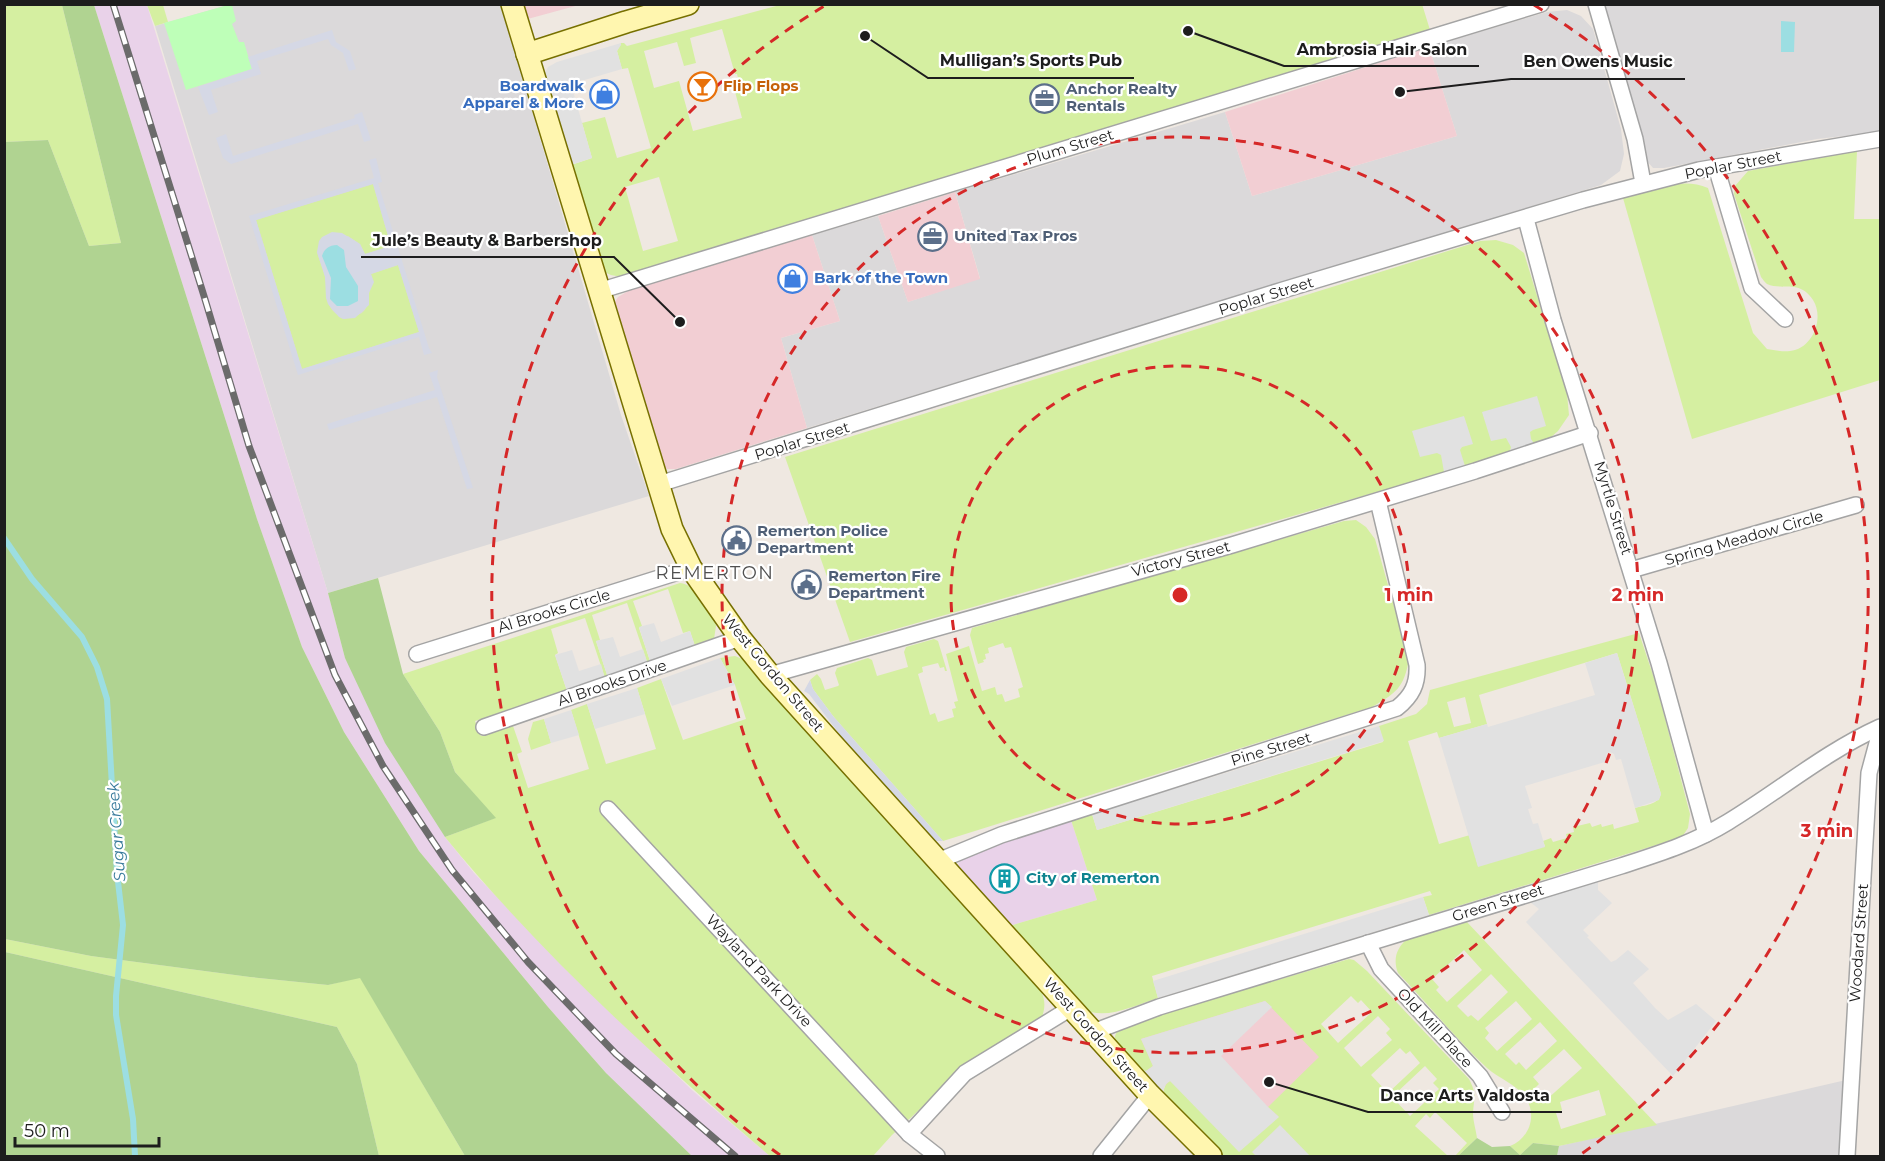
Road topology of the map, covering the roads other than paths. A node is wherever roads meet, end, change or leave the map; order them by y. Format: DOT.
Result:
graph roads {
  1 [pos="512,4"];
  2 [pos="688,4"];
  3 [pos="1541,4"];
  4 [pos="1596,4"];
  5 [pos="527,54"];
  6 [pos="1881,139"];
  7 [pos="1716,167"];
  8 [pos="1643,183"];
  9 [pos="1526,219"];
  10 [pos="599,291"];
  11 [pos="1785,319"];
  12 [pos="1590,433"];
  13 [pos="659,484"];
  14 [pos="1378,501"];
  15 [pos="1856,505"];
  16 [pos="691,568"];
  17 [pos="1631,570"];
  18 [pos="740,639"];
  19 [pos="417,654"];
  20 [pos="771,675"];
  21 [pos="484,727"];
  22 [pos="1881,727"];
  23 [pos="1881,732"];
  24 [pos="608,809"];
  25 [pos="1706,834"];
  26 [pos="938,861"];
  27 [pos="1368,943"];
  28 [pos="1071,1008"];
  29 [pos="1093,1032"];
  30 [pos="1150,1095"];
  31 [pos="1502,1112"];
  32 [pos="909,1134"];
  33 [pos="937,1156"];
  34 [pos="1101,1156"];
  35 [pos="1211,1156"];
  36 [pos="1847,1156"];
  1 -- 5 [label="street, West Gordon Street"];
  2 -- 5 [label="street"];
  3 -- 10 [label="street, Plum Street"];
  4 -- 8 [label="street"];
  5 -- 10 [label="street, West Gordon Street"];
  6 -- 7 [label="street, Poplar Street"];
  7 -- 8 [label="street, Poplar Street"];
  7 -- 11 [label="street"];
  8 -- 9 [label="street, Poplar Street"];
  9 -- 12 [label="street, Myrtle Street"];
  9 -- 13 [label="street, Poplar Street"];
  10 -- 13 [label="street, West Gordon Street"];
  12 -- 14 [label="street, Victory Street"];
  12 -- 17 [label="street, Myrtle Street"];
  13 -- 16 [label="street, West Gordon Street"];
  14 -- 20 [label="street, Victory Street"];
  14 -- 26 [label="street, Pine Street"];
  15 -- 17 [label="street, Spring Meadow Circle"];
  16 -- 18 [label="street, West Gordon Street"];
  16 -- 19 [label="street, Al Brooks Circle"];
  17 -- 25 [label="street, Myrtle Street"];
  18 -- 20 [label="street, West Gordon Street"];
  18 -- 21 [label="street, Al Brooks Drive"];
  20 -- 26 [label="street, West Gordon Street"];
  22 -- 25 [label="street, Green Street"];
  23 -- 36 [label="street, Woodard Street"];
  24 -- 32 [label="street, Wayland Park Drive"];
  25 -- 27 [label="street, Green Street"];
  26 -- 28 [label="street, West Gordon Street"];
  27 -- 29 [label="street, Green Street"];
  27 -- 31 [label="street, Old Mill Place"];
  28 -- 29 [label="street, West Gordon Street"];
  28 -- 32 [label="street"];
  29 -- 30 [label="street, West Gordon Street"];
  30 -- 34 [label="street"];
  30 -- 35 [label="street, West Gordon Street"];
  32 -- 33 [label="street, Wayland Park Drive"];
}
